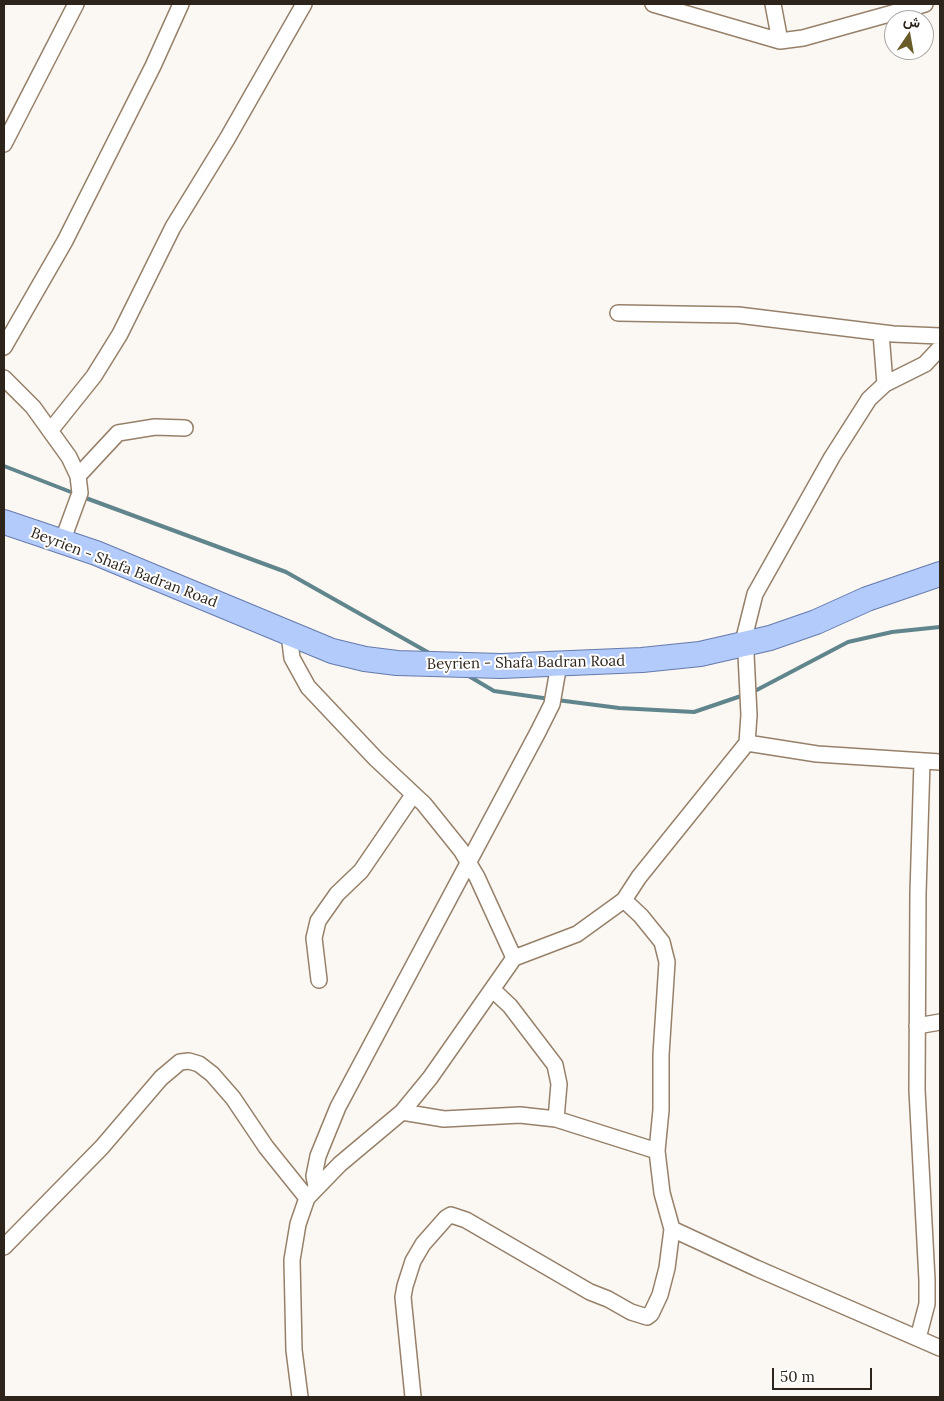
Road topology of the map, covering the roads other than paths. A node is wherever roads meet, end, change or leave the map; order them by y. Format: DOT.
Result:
graph roads {
  1 [pos="76,4"];
  2 [pos="180,4"];
  3 [pos="304,4"];
  4 [pos="653,4"];
  5 [pos="774,4"];
  6 [pos="925,4"];
  7 [pos="780,41"];
  8 [pos="4,144"];
  9 [pos="618,314"];
  10 [pos="881,333"];
  11 [pos="940,336"];
  12 [pos="4,347"];
  13 [pos="940,348"];
  14 [pos="4,378"];
  15 [pos="885,384"];
  16 [pos="185,428"];
  17 [pos="50,431"];
  18 [pos="78,476"];
  19 [pos="4,522"];
  20 [pos="62,542"];
  21 [pos="940,574"];
  22 [pos="289,634"];
  23 [pos="746,644"];
  24 [pos="559,664"];
  25 [pos="747,743"];
  26 [pos="922,762"];
  27 [pos="940,762"];
  28 [pos="413,795"];
  29 [pos="468,861"];
  30 [pos="624,900"];
  31 [pos="514,958"];
  32 [pos="319,980"];
  33 [pos="493,990"];
  34 [pos="940,1022"];
  35 [pos="917,1026"];
  36 [pos="402,1112"];
  37 [pos="556,1119"];
  38 [pos="657,1151"];
  39 [pos="311,1192"];
  40 [pos="672,1229"];
  41 [pos="4,1247"];
  42 [pos="918,1338"];
  43 [pos="940,1348"];
  44 [pos="300,1397"];
  45 [pos="413,1397"];
  1 -- 8 [label="street"];
  2 -- 12 [label="street"];
  3 -- 17 [label="street"];
  4 -- 7 [label="street"];
  5 -- 7 [label="street"];
  6 -- 7 [label="street"];
  9 -- 10 [label="street"];
  10 -- 11 [label="street"];
  10 -- 15 [label="street"];
  13 -- 15 [label="street"];
  14 -- 17 [label="street"];
  15 -- 23 [label="street"];
  16 -- 18 [label="street"];
  17 -- 18 [label="street"];
  18 -- 20 [label="street"];
  19 -- 20 [label="main road, Beyrien - Shafa Badran Road"];
  20 -- 22 [label="main road, Beyrien - Shafa Badran Road"];
  21 -- 23 [label="main road, Beyrien - Shafa Badran Road"];
  22 -- 24 [label="main road, Beyrien - Shafa Badran Road"];
  22 -- 28 [label="street"];
  23 -- 24 [label="main road, Beyrien - Shafa Badran Road"];
  23 -- 25 [label="street"];
  24 -- 29 [label="street"];
  25 -- 26 [label="street"];
  25 -- 30 [label="street"];
  26 -- 27 [label="street"];
  26 -- 35 [label="street"];
  28 -- 29 [label="street"];
  28 -- 32 [label="street"];
  29 -- 31 [label="street"];
  29 -- 39 [label="street"];
  30 -- 31 [label="street"];
  30 -- 38 [label="street"];
  31 -- 33 [label="street"];
  33 -- 36 [label="street"];
  33 -- 37 [label="street"];
  34 -- 35 [label="street"];
  35 -- 42 [label="street"];
  36 -- 37 [label="street"];
  36 -- 39 [label="street"];
  37 -- 38 [label="street"];
  38 -- 40 [label="street"];
  39 -- 41 [label="street"];
  39 -- 44 [label="street"];
  40 -- 42 [label="street"];
  40 -- 45 [label="street"];
  42 -- 43 [label="street"];
}
